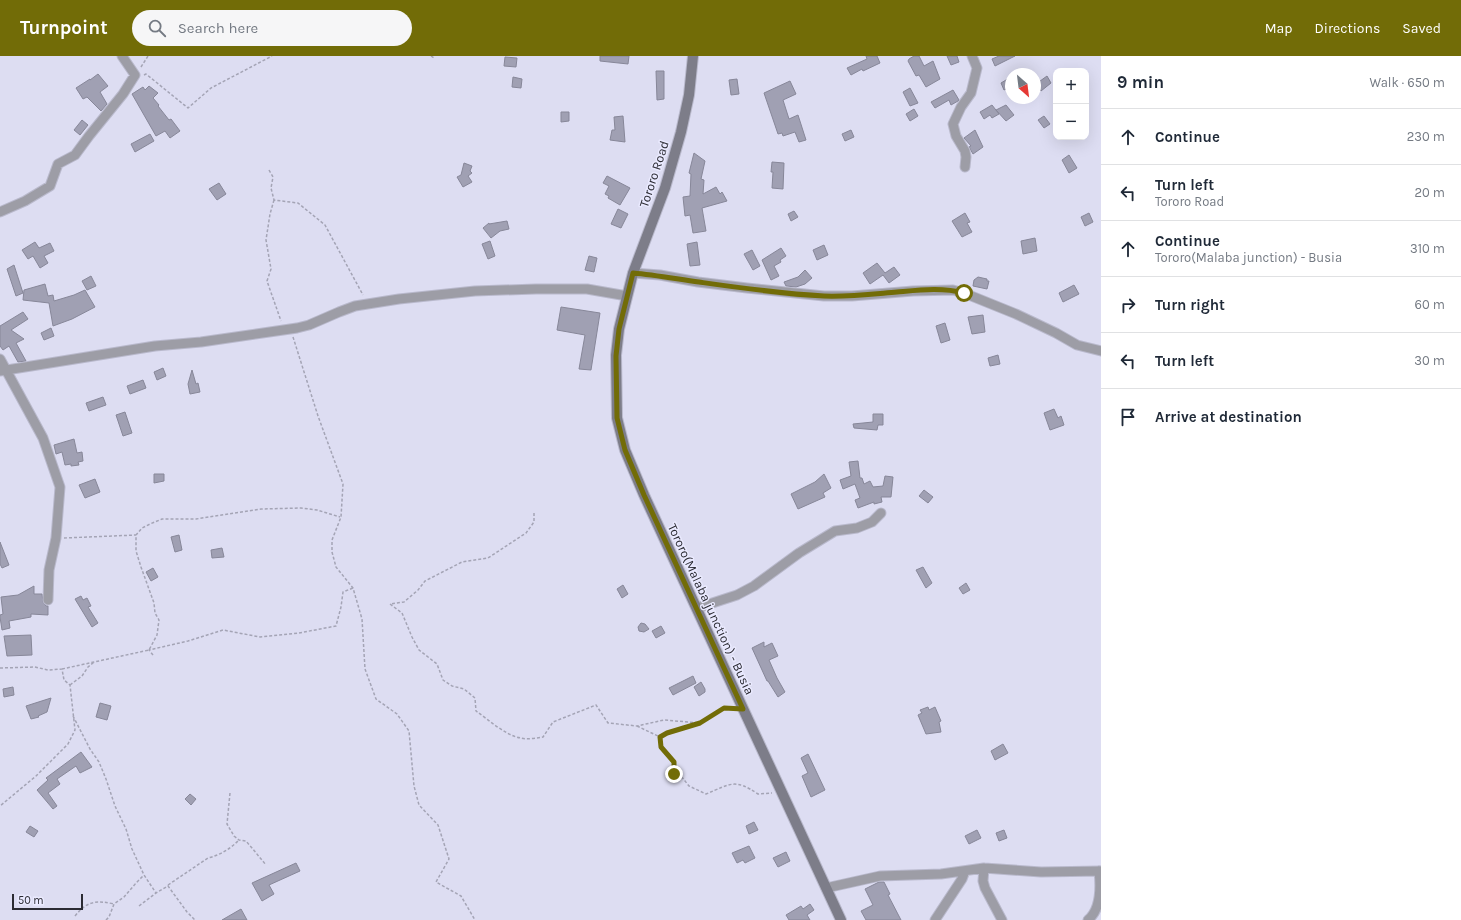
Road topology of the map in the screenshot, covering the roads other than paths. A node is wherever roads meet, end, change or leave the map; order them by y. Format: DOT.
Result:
graph roads {
  1 [pos="122,56"];
  2 [pos="693,56"];
  3 [pos="972,56"];
  4 [pos="965,167"];
  5 [pos="0,212"];
  6 [pos="633,273"];
  7 [pos="627,296"];
  8 [pos="1101,351"];
  9 [pos="0,359"];
  10 [pos="3,371"];
  11 [pos="881,513"];
  12 [pos="48,600"];
  13 [pos="697,608"];
  14 [pos="984,868"];
  15 [pos="1100,871"];
  16 [pos="965,872"];
  17 [pos="826,888"];
  18 [pos="1000,918"];
  19 [pos="841,920"];
  20 [pos="935,920"];
  21 [pos="990,920"];
  22 [pos="1088,920"];
  1 -- 5 [label="street"];
  2 -- 6 [label="main road, Tororo Road"];
  3 -- 4 [label="street"];
  6 -- 7 [label="main road, Tororo Road"];
  6 -- 8 [label="street"];
  7 -- 10 [label="street"];
  7 -- 13 [label="main road, Tororo(Malaba junction) - Busia"];
  9 -- 10 [label="street"];
  10 -- 12 [label="street"];
  11 -- 13 [label="street"];
  13 -- 17 [label="main road, Tororo(Malaba junction) - Busia"];
  14 -- 15 [label="street"];
  14 -- 16 [label="street"];
  14 -- 18 [label="street"];
  15 -- 22 [label="street"];
  16 -- 17 [label="street"];
  16 -- 20 [label="street"];
  17 -- 19 [label="main road, Tororo(Malaba junction) - Busia"];
  18 -- 21 [label="street"];
}
